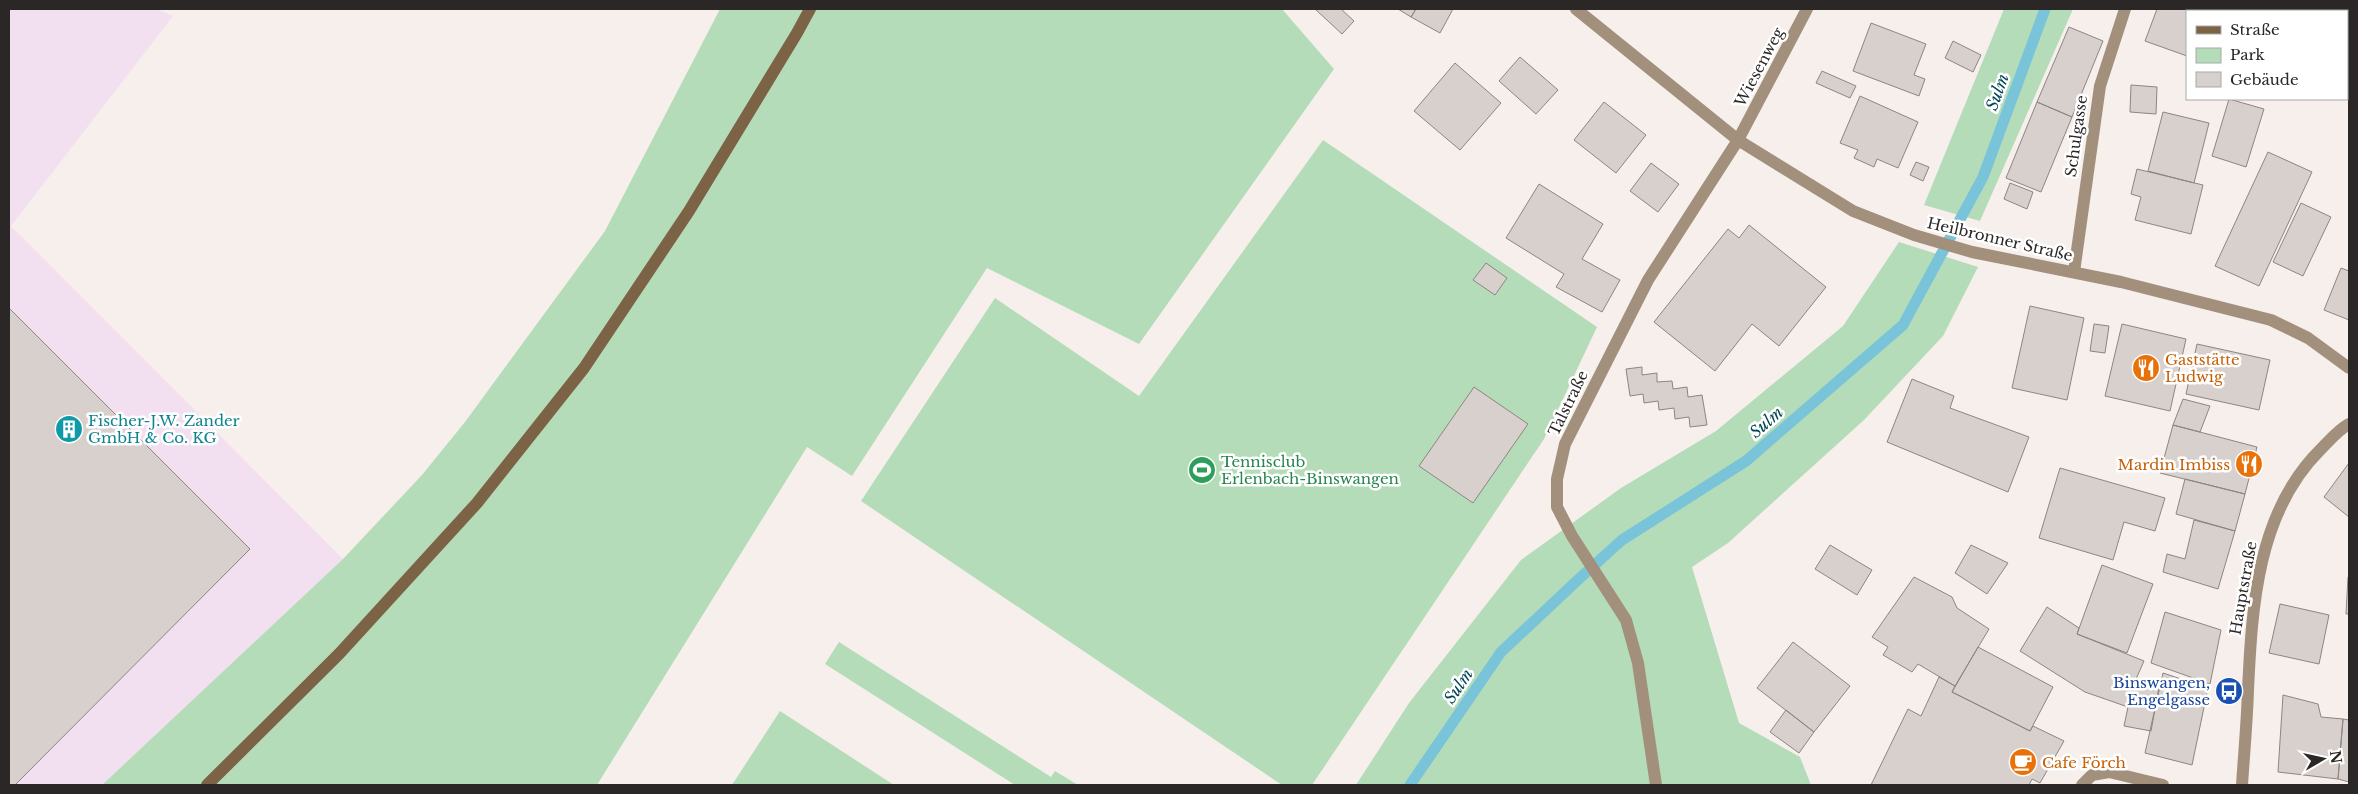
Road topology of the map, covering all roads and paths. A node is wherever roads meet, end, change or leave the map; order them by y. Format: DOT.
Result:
graph roads {
  1 [pos="810,9"];
  2 [pos="1576,9"];
  3 [pos="1807,9"];
  4 [pos="2125,9"];
  5 [pos="1738,140"];
  6 [pos="2074,272"];
  7 [pos="2349,368"];
  8 [pos="2349,424"];
  9 [pos="207,785"];
  10 [pos="1656,785"];
  11 [pos="2082,785"];
  12 [pos="2163,785"];
  13 [pos="2242,785"];
  1 -- 9 [label="main road"];
  2 -- 5 [label="street, Heilbronner Straße"];
  3 -- 5 [label="street, Wiesenweg"];
  4 -- 6 [label="street, Schulgasse"];
  5 -- 6 [label="street, Heilbronner Straße"];
  5 -- 10 [label="street, Talstraße"];
  6 -- 7 [label="street, Heilbronner Straße"];
  8 -- 13 [label="street, Hauptstraße"];
  11 -- 12 [label="street"];
}
